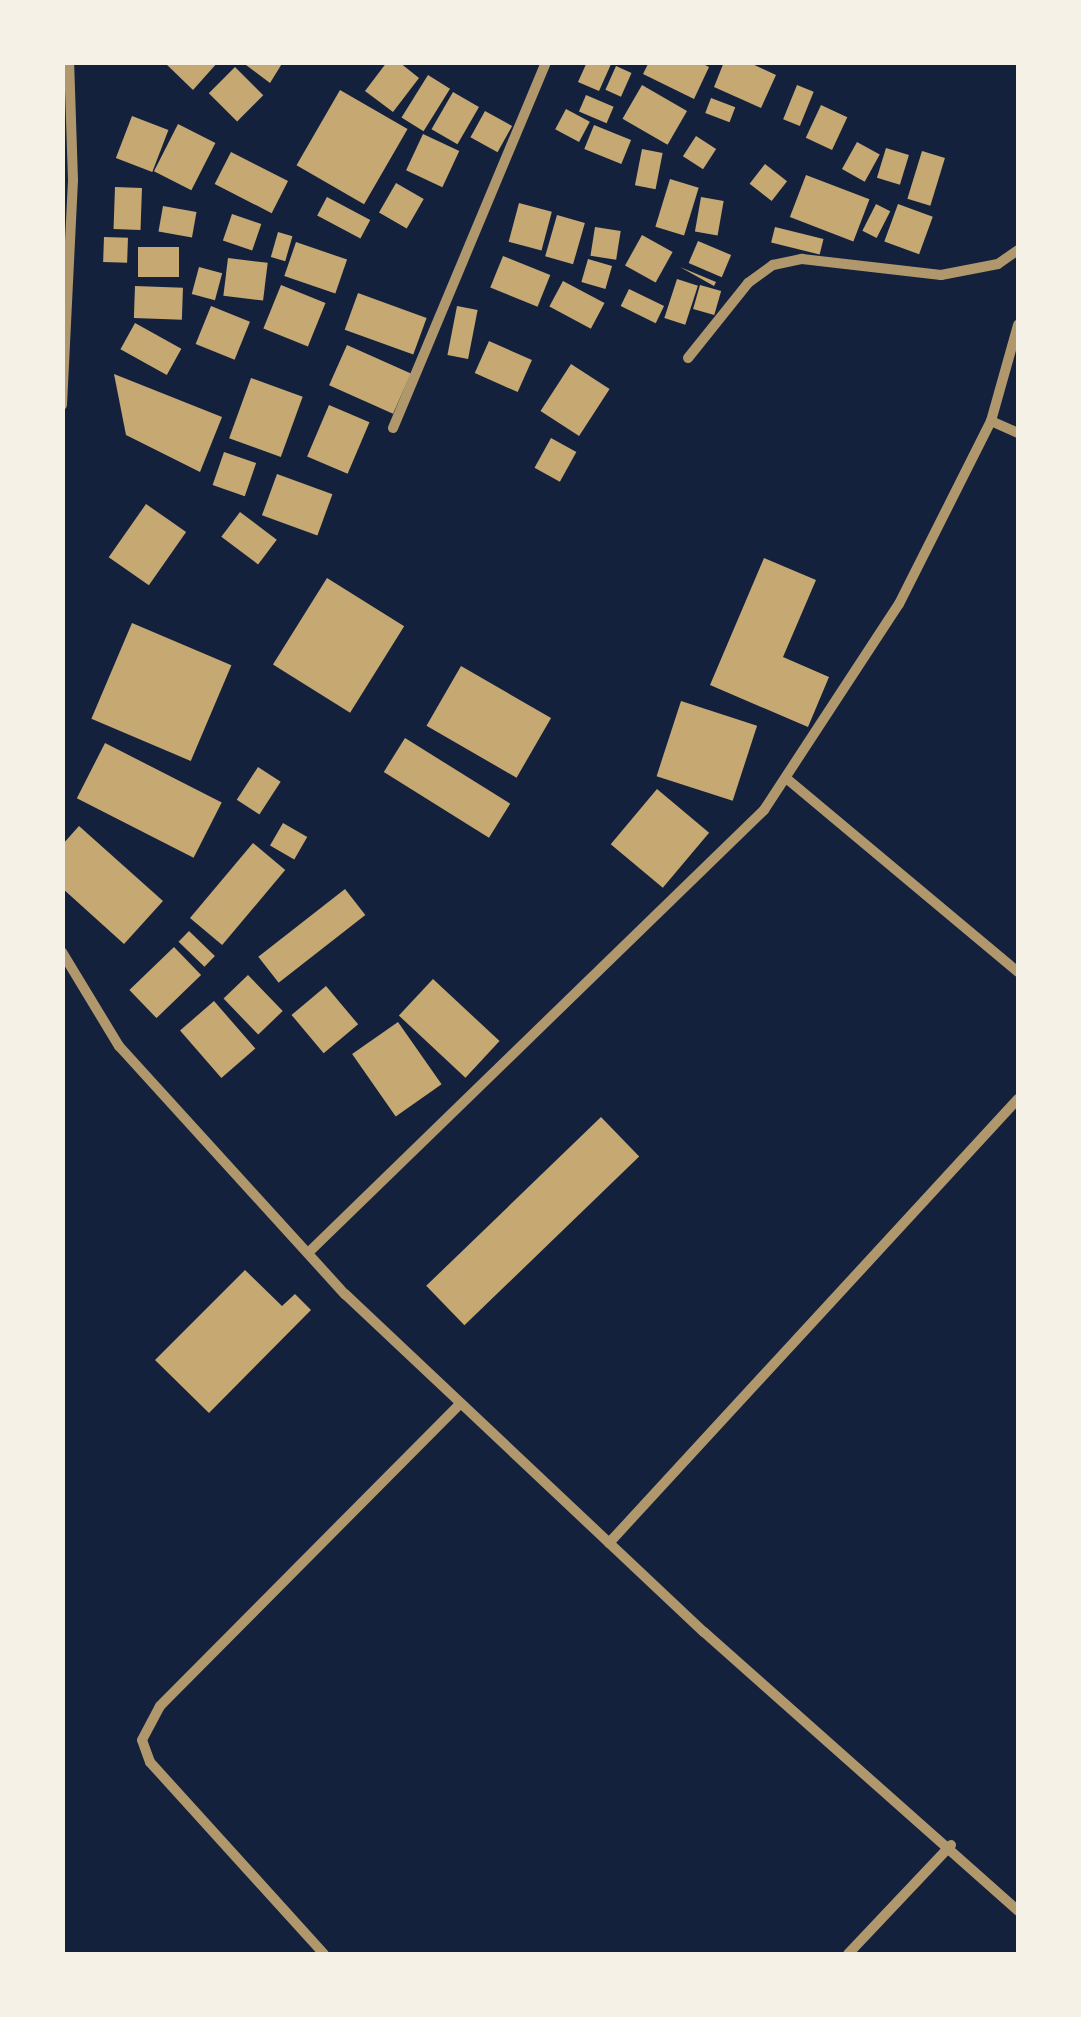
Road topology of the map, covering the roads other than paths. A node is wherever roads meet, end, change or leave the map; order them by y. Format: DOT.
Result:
graph roads {
  1 [pos="69,62"];
  2 [pos="546,62"];
  3 [pos="1018,250"];
  4 [pos="1018,325"];
  5 [pos="688,358"];
  6 [pos="62,405"];
  7 [pos="991,421"];
  8 [pos="394,428"];
  9 [pos="1018,433"];
  10 [pos="786,778"];
  11 [pos="62,952"];
  12 [pos="1018,972"];
  13 [pos="1018,1098"];
  14 [pos="308,1253"];
  15 [pos="460,1404"];
  16 [pos="609,1543"];
  17 [pos="951,1846"];
  18 [pos="1018,1910"];
  19 [pos="324,1954"];
  20 [pos="848,1954"];
  1 -- 6 [label="street"];
  2 -- 8 [label="street"];
  3 -- 5 [label="street"];
  4 -- 7 [label="street"];
  7 -- 9 [label="street"];
  7 -- 10 [label="street"];
  10 -- 12 [label="street"];
  10 -- 14 [label="street"];
  11 -- 14 [label="street"];
  13 -- 16 [label="street"];
  14 -- 15 [label="street"];
  15 -- 16 [label="street"];
  15 -- 19 [label="street"];
  16 -- 17 [label="street"];
  17 -- 18 [label="street"];
  17 -- 20 [label="street"];
}
